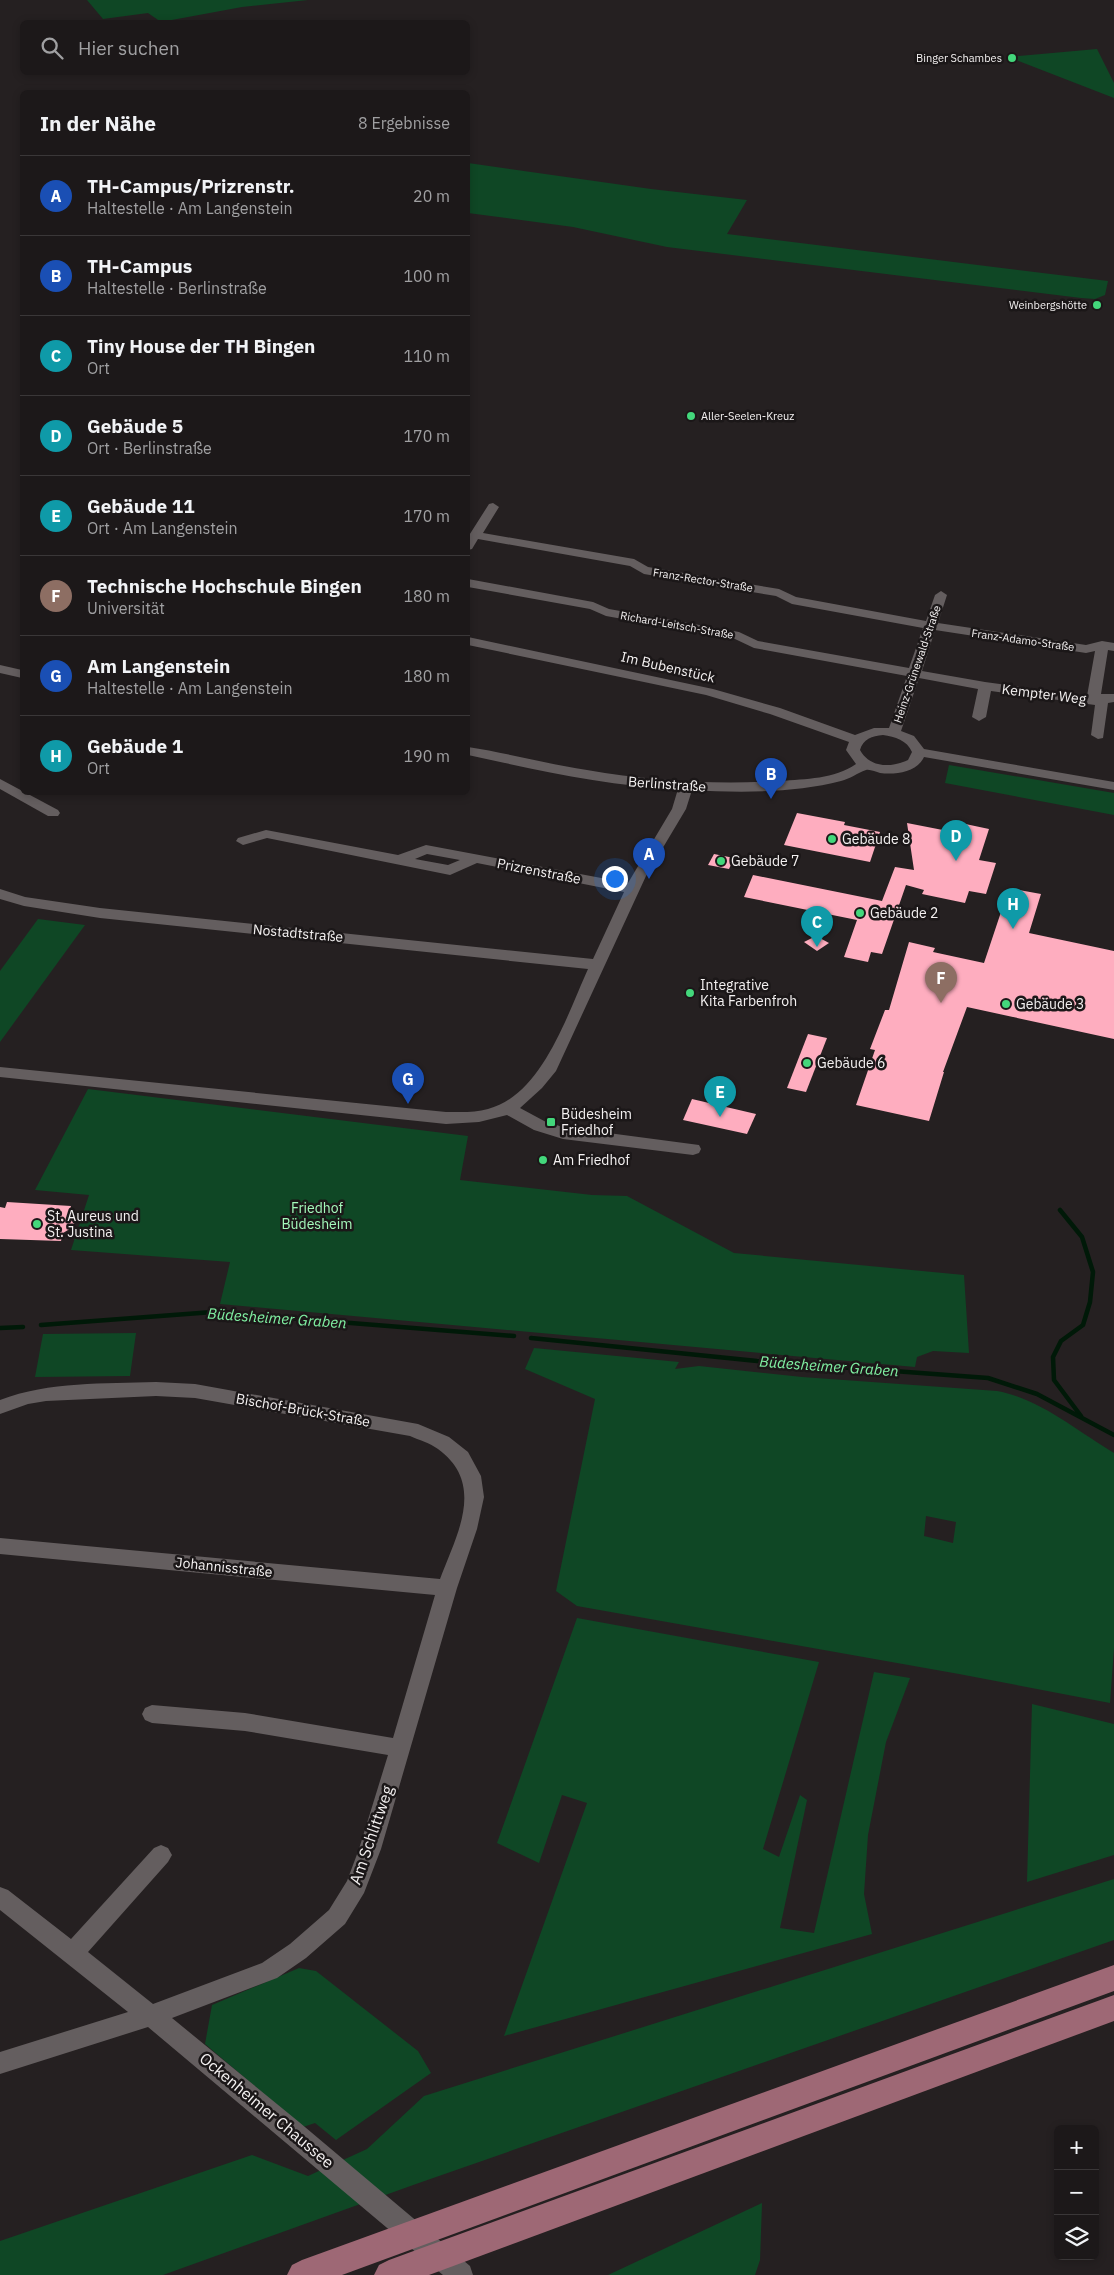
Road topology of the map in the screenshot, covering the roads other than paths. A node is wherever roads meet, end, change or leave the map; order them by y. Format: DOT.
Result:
graph roads {
  1 [pos="493,507"];
  2 [pos="471,541"];
  3 [pos="470,583"];
  4 [pos="941,595"];
  5 [pos="931,626"];
  6 [pos="470,641"];
  7 [pos="1108,646"];
  8 [pos="0,669"];
  9 [pos="20,674"];
  10 [pos="915,674"];
  11 [pos="985,686"];
  12 [pos="1103,699"];
  13 [pos="978,717"];
  14 [pos="894,732"];
  15 [pos="1098,735"];
  16 [pos="857,740"];
  17 [pos="470,751"];
  18 [pos="919,752"];
  19 [pos="866,764"];
  20 [pos="0,782"];
  21 [pos="1114,786"];
  22 [pos="686,787"];
  23 [pos="20,794"];
  24 [pos="22,795"];
  25 [pos="53,813"];
  26 [pos="243,841"];
  27 [pos="633,889"];
  28 [pos="0,894"];
  29 [pos="598,965"];
  30 [pos="0,1072"];
  31 [pos="508,1108"];
  32 [pos="693,1149"];
  33 [pos="0,1407"];
  34 [pos="0,1546"];
  35 [pos="447,1588"];
  36 [pos="152,1714"];
  37 [pos="398,1748"];
  38 [pos="161,1855"];
  39 [pos="0,1897"];
  40 [pos="73,1953"];
  41 [pos="1114,1978"];
  42 [pos="1114,2008"];
  43 [pos="152,2015"];
  44 [pos="0,2063"];
  45 [pos="334,2165"];
  46 [pos="459,2273"];
  47 [pos="302,2275"];
  48 [pos="389,2275"];
  1 -- 2 [label="street"];
  2 -- 5 [label="street, Franz-Rector-Straße"];
  3 -- 10 [label="street, Richard-Leitsch-Straße"];
  4 -- 5 [label="street, Heinz-Grünewald-Straße"];
  5 -- 7 [label="street, Franz-Adamo-Straße"];
  5 -- 10 [label="street, Heinz-Grünewald-Straße"];
  6 -- 16 [label="street, Im Bubenstück"];
  7 -- 12 [label="street"];
  8 -- 9 [label="street"];
  10 -- 11 [label="street, Kempter Weg"];
  10 -- 14 [label="street, Heinz-Grünewald-Straße"];
  11 -- 12 [label="street, Kempter Weg"];
  11 -- 13 [label="street, Kempter Weg"];
  12 -- 15 [label="street, Kempter Weg"];
  14 -- 16 [label="street"];
  14 -- 18 [label="street"];
  16 -- 19 [label="street"];
  17 -- 22 [label="street, Berlinstraße"];
  18 -- 19 [label="street"];
  18 -- 21 [label="street"];
  19 -- 22 [label="street, Berlinstraße"];
  20 -- 23 [label="street"];
  22 -- 27 [label="street"];
  24 -- 25 [label="street"];
  26 -- 27 [label="street, Prizrenstraße"];
  27 -- 29 [label="street"];
  28 -- 29 [label="street, Nostadtstraße"];
  29 -- 31 [label="street"];
  30 -- 31 [label="street"];
  31 -- 32 [label="street"];
  33 -- 35 [label="street, Bischof-Brück-Straße"];
  34 -- 35 [label="street, Johannisstraße"];
  35 -- 37 [label="street, Am Schlittweg"];
  36 -- 37 [label="street"];
  37 -- 43 [label="street, Am Schlittweg"];
  38 -- 40 [label="street"];
  39 -- 40 [label="street, Ockenheimer Chaussee"];
  40 -- 43 [label="street, Ockenheimer Chaussee"];
  41 -- 47 [label="main road"];
  42 -- 48 [label="main road"];
  43 -- 44 [label="street, Am Schlittweg"];
  43 -- 45 [label="street, Ockenheimer Chaussee"];
  45 -- 46 [label="street, Ockenheimer Chaussee"];
}
